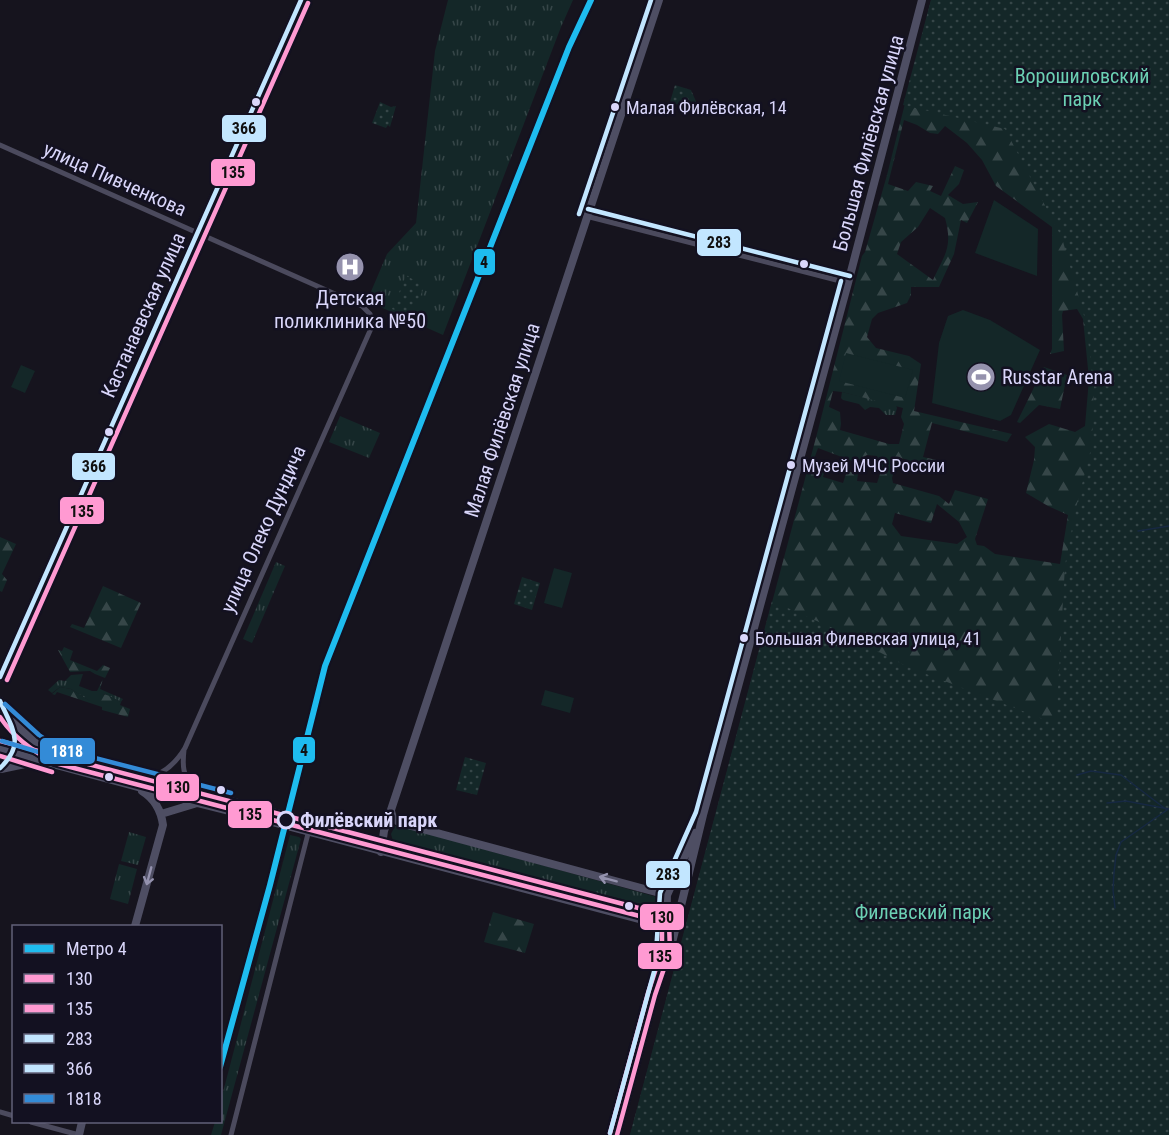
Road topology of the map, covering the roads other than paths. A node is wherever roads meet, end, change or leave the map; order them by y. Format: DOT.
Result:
graph roads {
  1 [pos="301,0"];
  2 [pos="659,0"];
  3 [pos="922,0"];
  4 [pos="0,145"];
  5 [pos="586,216"];
  6 [pos="198,232"];
  7 [pos="848,283"];
  8 [pos="373,324"];
  9 [pos="0,677"];
  10 [pos="0,701"];
  11 [pos="5,714"];
  12 [pos="0,741"];
  13 [pos="0,748"];
  14 [pos="14,748"];
  15 [pos="185,748"];
  16 [pos="57,756"];
  17 [pos="56,765"];
  18 [pos="0,768"];
  19 [pos="145,778"];
  20 [pos="136,787"];
  21 [pos="209,795"];
  22 [pos="196,803"];
  23 [pos="391,810"];
  24 [pos="161,814"];
  25 [pos="703,815"];
  26 [pos="311,822"];
  27 [pos="309,832"];
  28 [pos="381,842"];
  29 [pos="381,852"];
  30 [pos="684,897"];
  31 [pos="667,899"];
  32 [pos="650,911"];
  33 [pos="666,919"];
  34 [pos="650,922"];
  35 [pos="136,925"];
  36 [pos="663,942"];
  37 [pos="670,951"];
  38 [pos="662,969"];
  39 [pos="35,1123"];
  40 [pos="79,1135"];
  41 [pos="231,1135"];
  42 [pos="617,1135"];
  1 -- 6 [label="street, Кастанаевская улица"];
  2 -- 5 [label="street, Малая Филёвская улица"];
  3 -- 7 [label="street, Большая Филёвская улица"];
  4 -- 6 [label="street, улица Пивченкова"];
  5 -- 7 [label="street"];
  5 -- 23 [label="street, Малая Филёвская улица"];
  6 -- 8 [label="street, улица Пивченкова"];
  6 -- 9 [label="street, Кастанаевская улица"];
  7 -- 25 [label="street, Большая Филёвская улица"];
  8 -- 15 [label="street, улица Олеко Дундича"];
  10 -- 11 [label="street"];
  11 -- 14 [label="street"];
  11 -- 16 [label="street"];
  12 -- 14 [label="street"];
  13 -- 14 [label="street"];
  14 -- 16 [label="street"];
  14 -- 17 [label="street"];
  14 -- 18 [label="street"];
  15 -- 19 [label="street, улица Олеко Дундича"];
  15 -- 21 [label="street, улица Олеко Дундича"];
  16 -- 19 [label="street"];
  17 -- 18 [label="street"];
  17 -- 20 [label="street"];
  19 -- 21 [label="street"];
  20 -- 22 [label="street"];
  20 -- 24 [label="street"];
  21 -- 26 [label="street"];
  22 -- 24 [label="street"];
  22 -- 27 [label="street"];
  23 -- 28 [label="street, Малая Филёвская улица"];
  31 -- 23 [label="street, one-way"];
  24 -- 35 [label="street, one-way"];
  25 -- 30 [label="street, Большая Филёвская улица"];
  25 -- 31 [label="street, Большая Филёвская улица"];
  26 -- 27 [label="street"];
  26 -- 28 [label="street"];
  27 -- 29 [label="street"];
  27 -- 41 [label="street"];
  28 -- 29 [label="street, Малая Филёвская улица"];
  28 -- 32 [label="street"];
  29 -- 34 [label="street"];
  30 -- 33 [label="street, Большая Филёвская улица"];
  30 -- 37 [label="street, Большая Филёвская улица"];
  31 -- 32 [label="street"];
  31 -- 33 [label="street, Большая Филёвская улица"];
  32 -- 33 [label="street"];
  33 -- 34 [label="street"];
  33 -- 36 [label="street, Большая Филёвская улица"];
  33 -- 37 [label="street"];
  34 -- 36 [label="street"];
  36 -- 38 [label="street, Большая Филёвская улица"];
  37 -- 38 [label="street, Большая Филёвская улица"];
  38 -- 42 [label="street, Большая Филёвская улица"];
  39 -- 40 [label="street"];
}
